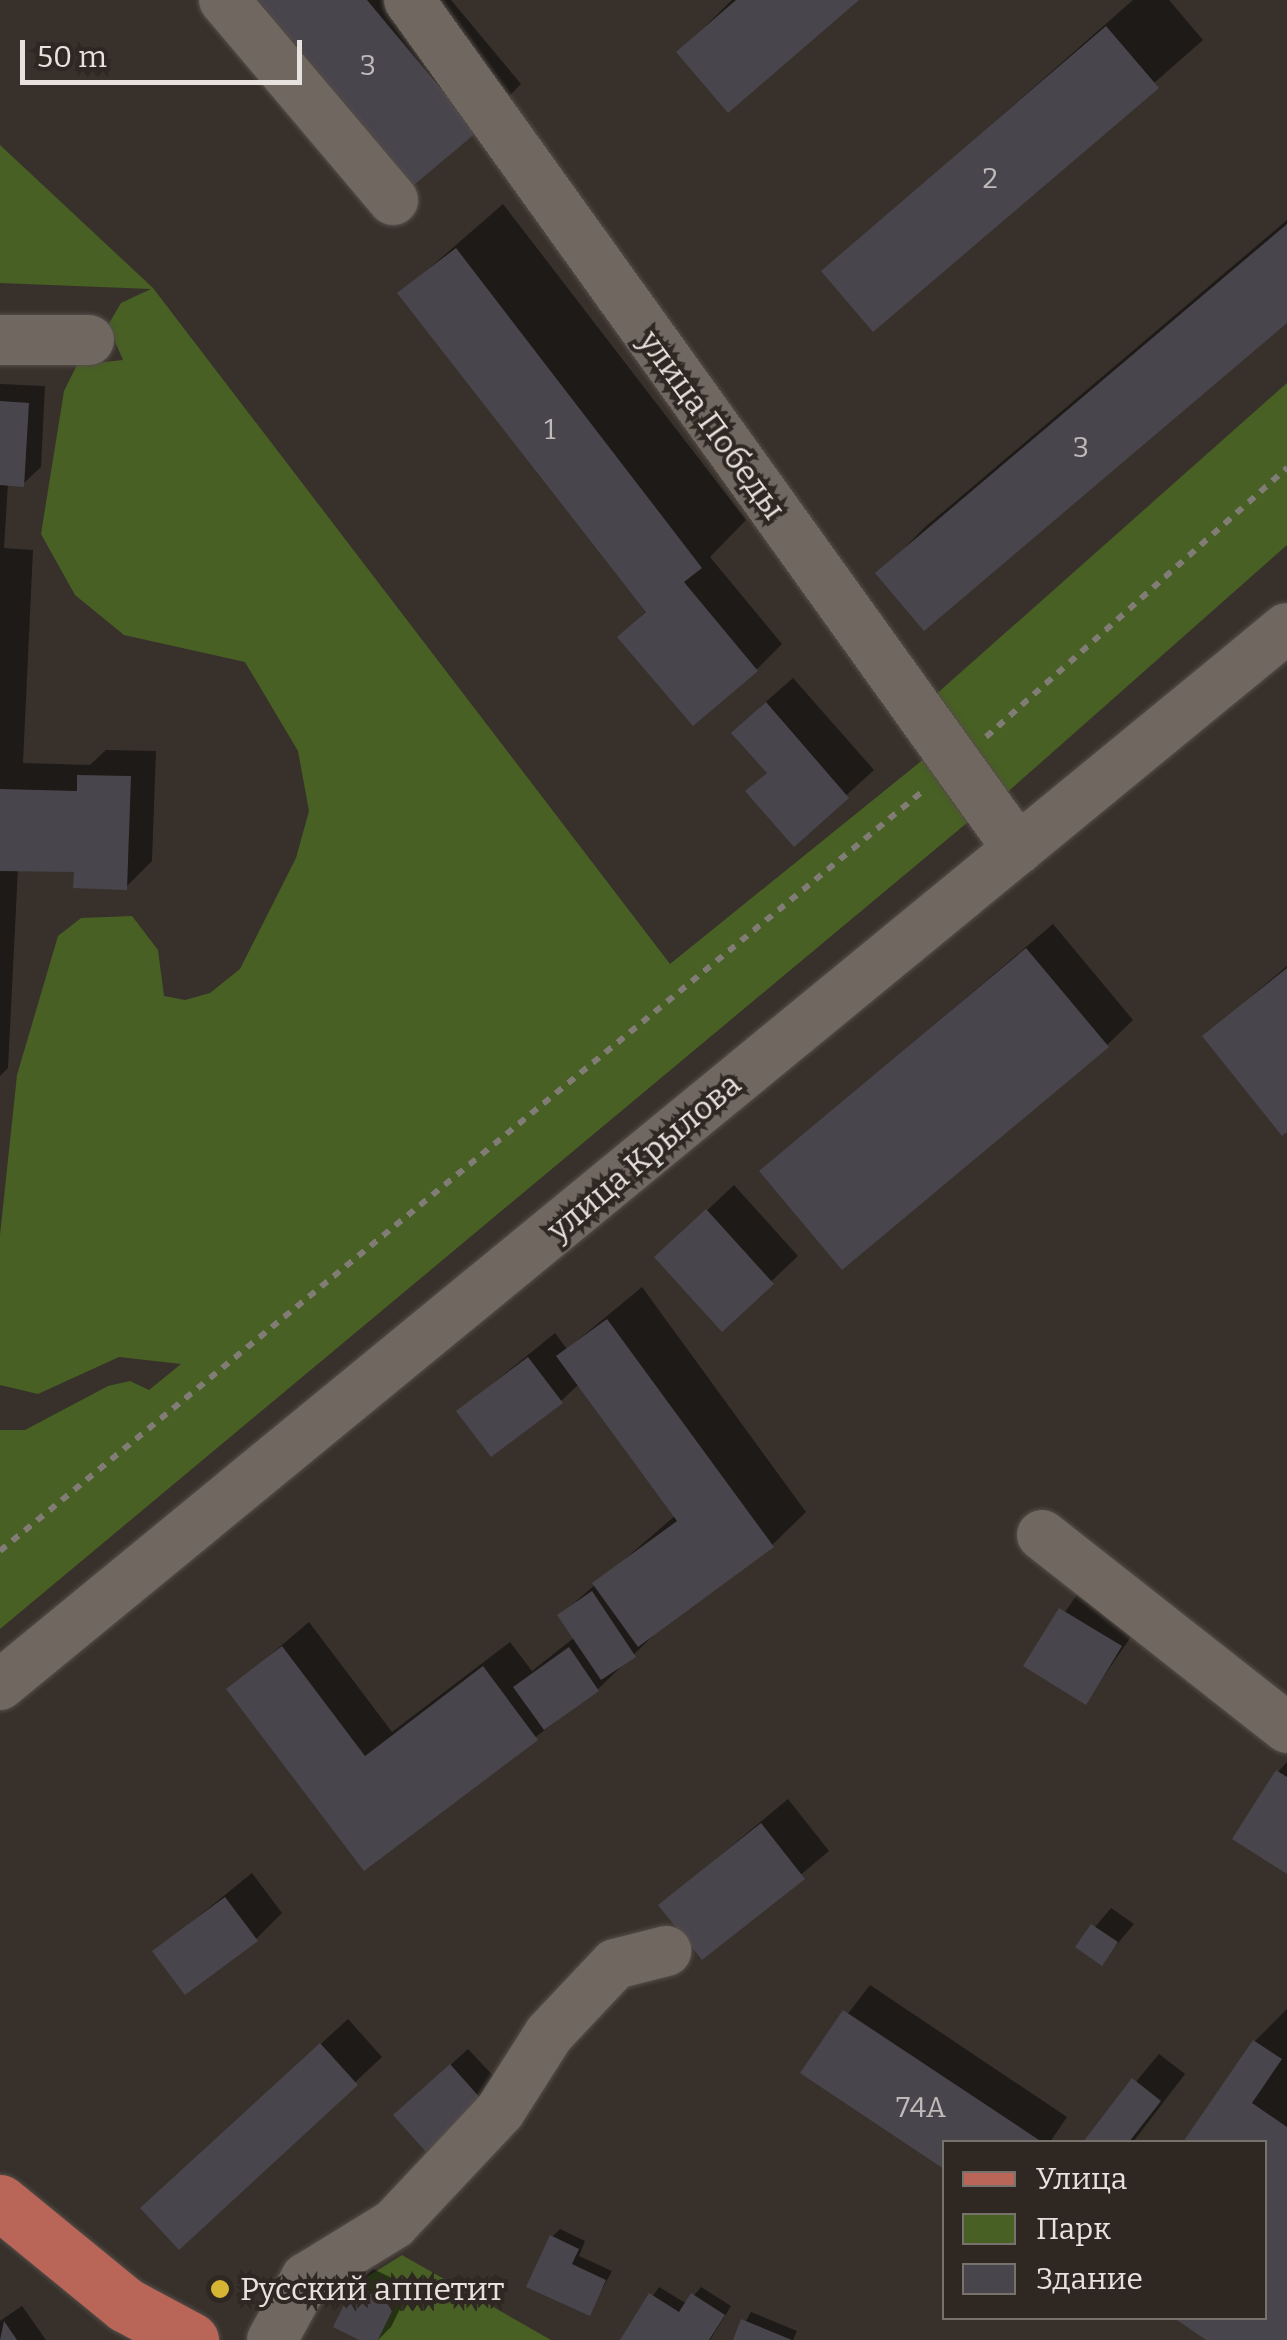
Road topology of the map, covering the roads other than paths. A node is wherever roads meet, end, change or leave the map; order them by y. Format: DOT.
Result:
graph roads {
  1 [pos="224,0"];
  2 [pos="409,0"];
  3 [pos="393,200"];
  4 [pos="0,340"];
  5 [pos="90,340"];
  6 [pos="1287,628"];
  7 [pos="1018,849"];
  8 [pos="1042,1535"];
  9 [pos="0,1685"];
  10 [pos="1287,1728"];
  11 [pos="666,1952"];
  12 [pos="0,2202"];
  13 [pos="191,2340"];
  14 [pos="272,2340"];
  1 -- 3 [label="street"];
  2 -- 7 [label="street, улица Победы"];
  4 -- 5 [label="street"];
  6 -- 7 [label="street, улица Крылова"];
  7 -- 9 [label="street, улица Крылова"];
  8 -- 10 [label="street"];
  11 -- 14 [label="street"];
  12 -- 13 [label="main road"];
}
